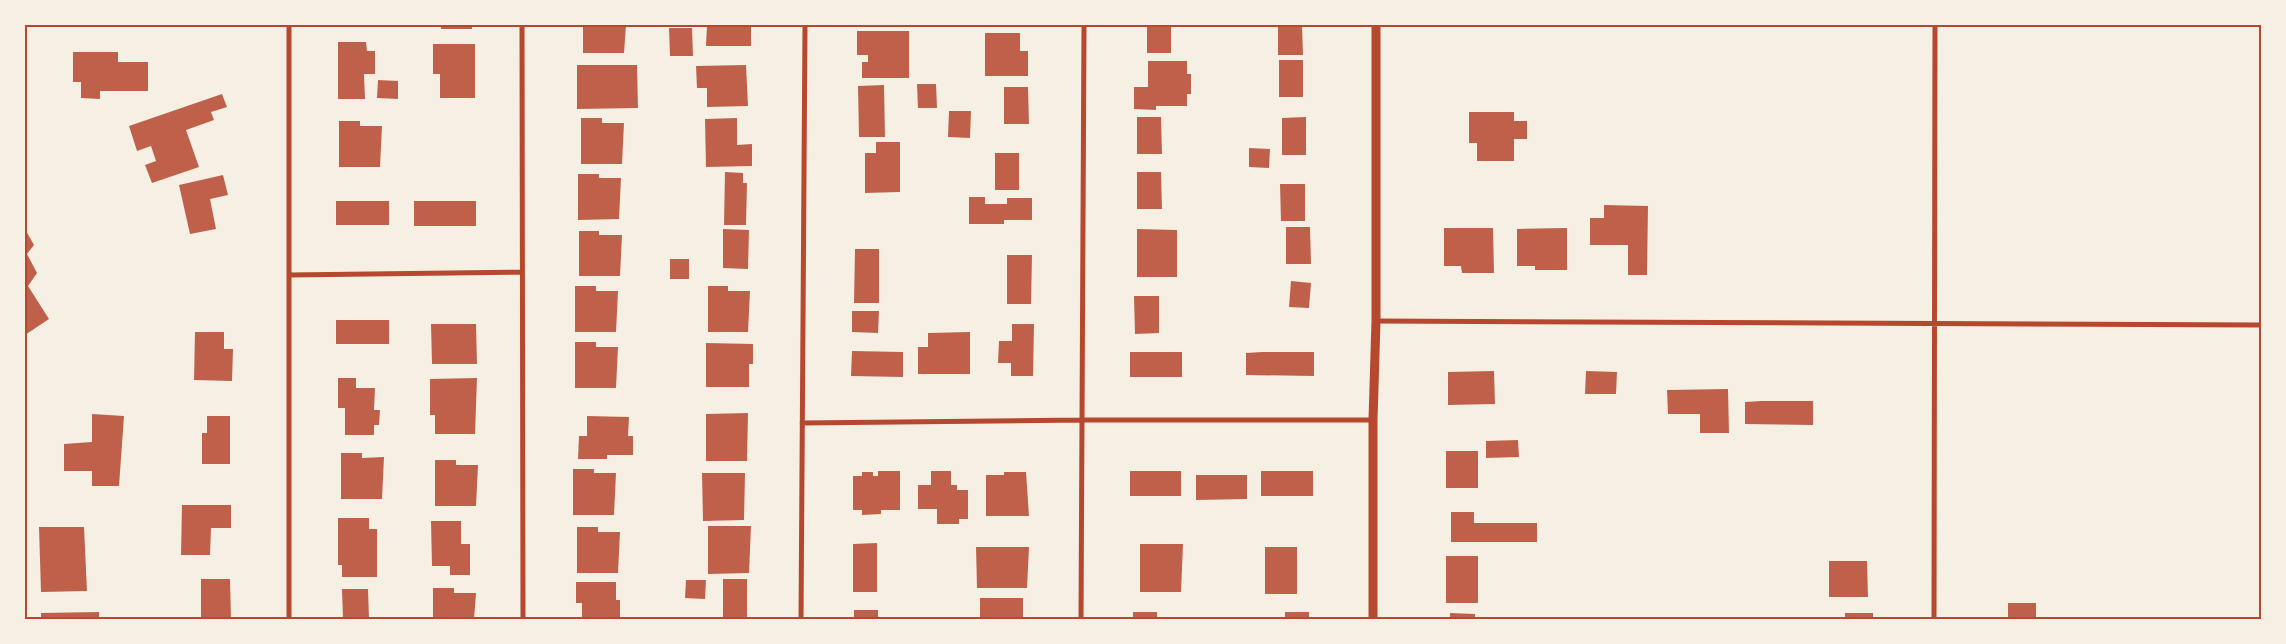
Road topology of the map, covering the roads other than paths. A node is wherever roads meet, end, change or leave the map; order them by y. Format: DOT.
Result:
graph roads {
  1 [pos="289,25"];
  2 [pos="522,25"];
  3 [pos="805,25"];
  4 [pos="1084,25"];
  5 [pos="1376,25"];
  6 [pos="1935,25"];
  7 [pos="521,272"];
  8 [pos="290,274"];
  9 [pos="1376,321"];
  10 [pos="1934,324"];
  11 [pos="2261,325"];
  12 [pos="1082,420"];
  13 [pos="1373,420"];
  14 [pos="802,424"];
  15 [pos="288,619"];
  16 [pos="523,619"];
  17 [pos="801,619"];
  18 [pos="1081,619"];
  19 [pos="1373,619"];
  20 [pos="1934,619"];
  1 -- 8 [label="street"];
  2 -- 7 [label="street"];
  3 -- 14 [label="street"];
  4 -- 12 [label="street"];
  5 -- 9 [label="street"];
  6 -- 10 [label="street"];
  7 -- 8 [label="street"];
  7 -- 16 [label="street"];
  8 -- 15 [label="street"];
  9 -- 10 [label="street"];
  9 -- 13 [label="street"];
  10 -- 11 [label="street"];
  10 -- 20 [label="street"];
  12 -- 13 [label="street"];
  12 -- 14 [label="street"];
  12 -- 18 [label="street"];
  13 -- 19 [label="street"];
  14 -- 17 [label="street"];
}
